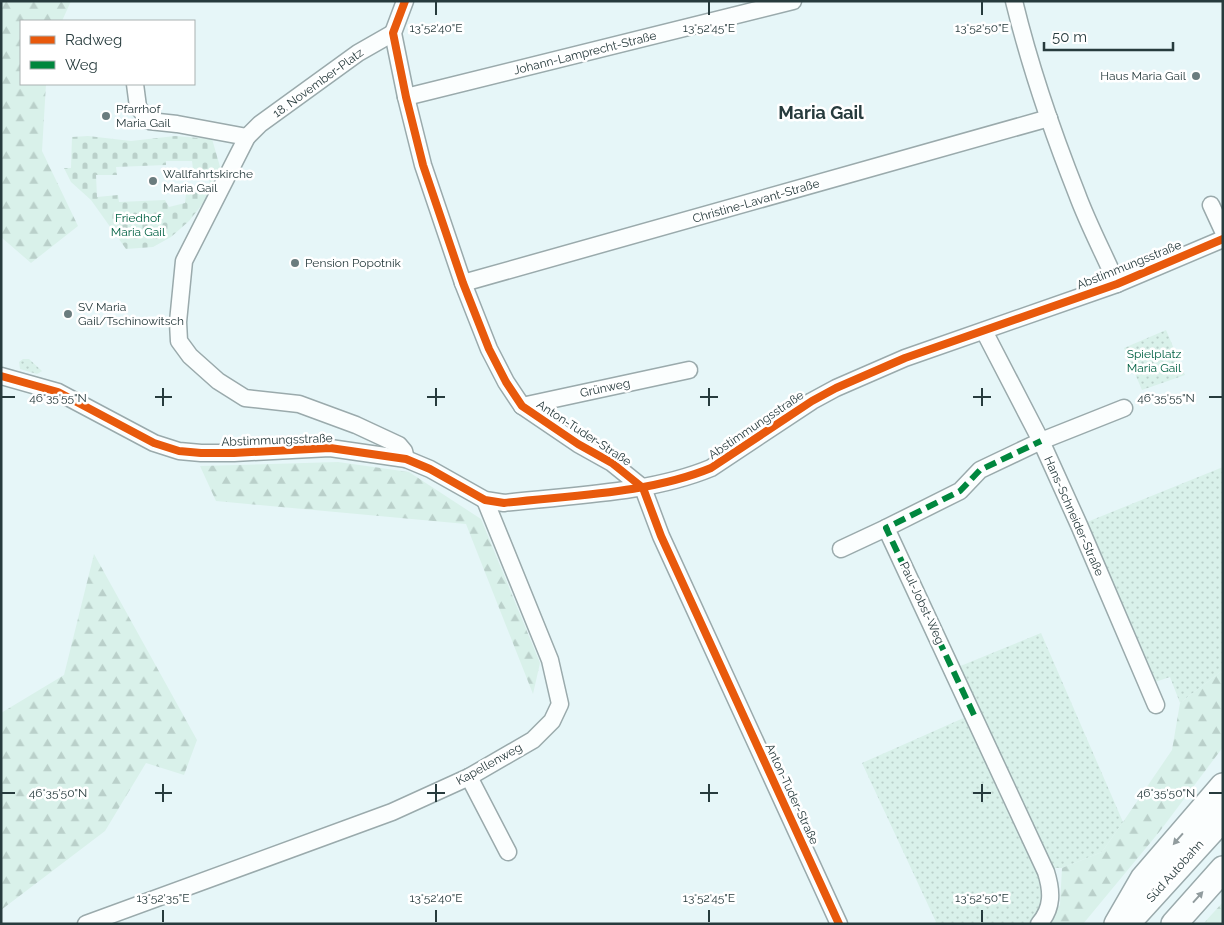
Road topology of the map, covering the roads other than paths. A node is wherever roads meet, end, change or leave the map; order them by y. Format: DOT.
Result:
graph roads {
  1 [pos="405,1"];
  2 [pos="793,1"];
  3 [pos="1014,1"];
  4 [pos="393,33"];
  5 [pos="135,85"];
  6 [pos="406,97"];
  7 [pos="1049,118"];
  8 [pos="247,137"];
  9 [pos="1211,205"];
  10 [pos="1223,230"];
  11 [pos="1223,239"];
  12 [pos="462,283"];
  13 [pos="1117,284"];
  14 [pos="984,331"];
  15 [pos="689,370"];
  16 [pos="1,376"];
  17 [pos="522,406"];
  18 [pos="1124,408"];
  19 [pos="1041,441"];
  20 [pos="406,458"];
  21 [pos="643,488"];
  22 [pos="485,500"];
  23 [pos="886,528"];
  24 [pos="841,549"];
  25 [pos="1156,705"];
  26 [pos="469,777"];
  27 [pos="1223,780"];
  28 [pos="1218,802"];
  29 [pos="508,852"];
  30 [pos="1223,869"];
  31 [pos="86,924"];
  32 [pos="839,924"];
  33 [pos="1039,924"];
  34 [pos="1117,924"];
  35 [pos="1127,924"];
  36 [pos="1174,924"];
  1 -- 4 [label="street"];
  2 -- 6 [label="street, Johann-Lamprecht-Straße"];
  3 -- 7 [label="street"];
  4 -- 6 [label="street, Anton-Tuder-Straße"];
  4 -- 8 [label="street, 18. November-Platz"];
  5 -- 8 [label="street"];
  6 -- 12 [label="street, Anton-Tuder-Straße"];
  7 -- 12 [label="street, Christine-Lavant-Straße"];
  7 -- 13 [label="street"];
  8 -- 20 [label="street, 18. November-Platz"];
  9 -- 10 [label="street"];
  11 -- 13 [label="street, Abstimmungsstraße"];
  12 -- 17 [label="street, Anton-Tuder-Straße"];
  13 -- 14 [label="street, Abstimmungsstraße"];
  14 -- 19 [label="street, Hans-Schneider-Straße"];
  14 -- 21 [label="street, Abstimmungsstraße"];
  15 -- 17 [label="street, Grünweg"];
  16 -- 20 [label="street, Abstimmungsstraße"];
  17 -- 21 [label="street, Anton-Tuder-Straße"];
  18 -- 19 [label="street"];
  19 -- 23 [label="street"];
  19 -- 25 [label="street, Hans-Schneider-Straße"];
  20 -- 22 [label="street, Abstimmungsstraße"];
  21 -- 22 [label="street, Abstimmungsstraße"];
  21 -- 32 [label="street, Anton-Tuder-Straße"];
  22 -- 26 [label="street, Kapellenweg"];
  23 -- 24 [label="street"];
  23 -- 33 [label="street, Paul-Jobst-Weg"];
  26 -- 29 [label="street"];
  26 -- 31 [label="street, Kapellenweg"];
  27 -- 28 [label="highway"];
  28 -- 34 [label="highway, one-way"];
  28 -- 35 [label="highway, Süd Autobahn"];
  36 -- 30 [label="highway, one-way"];
}
